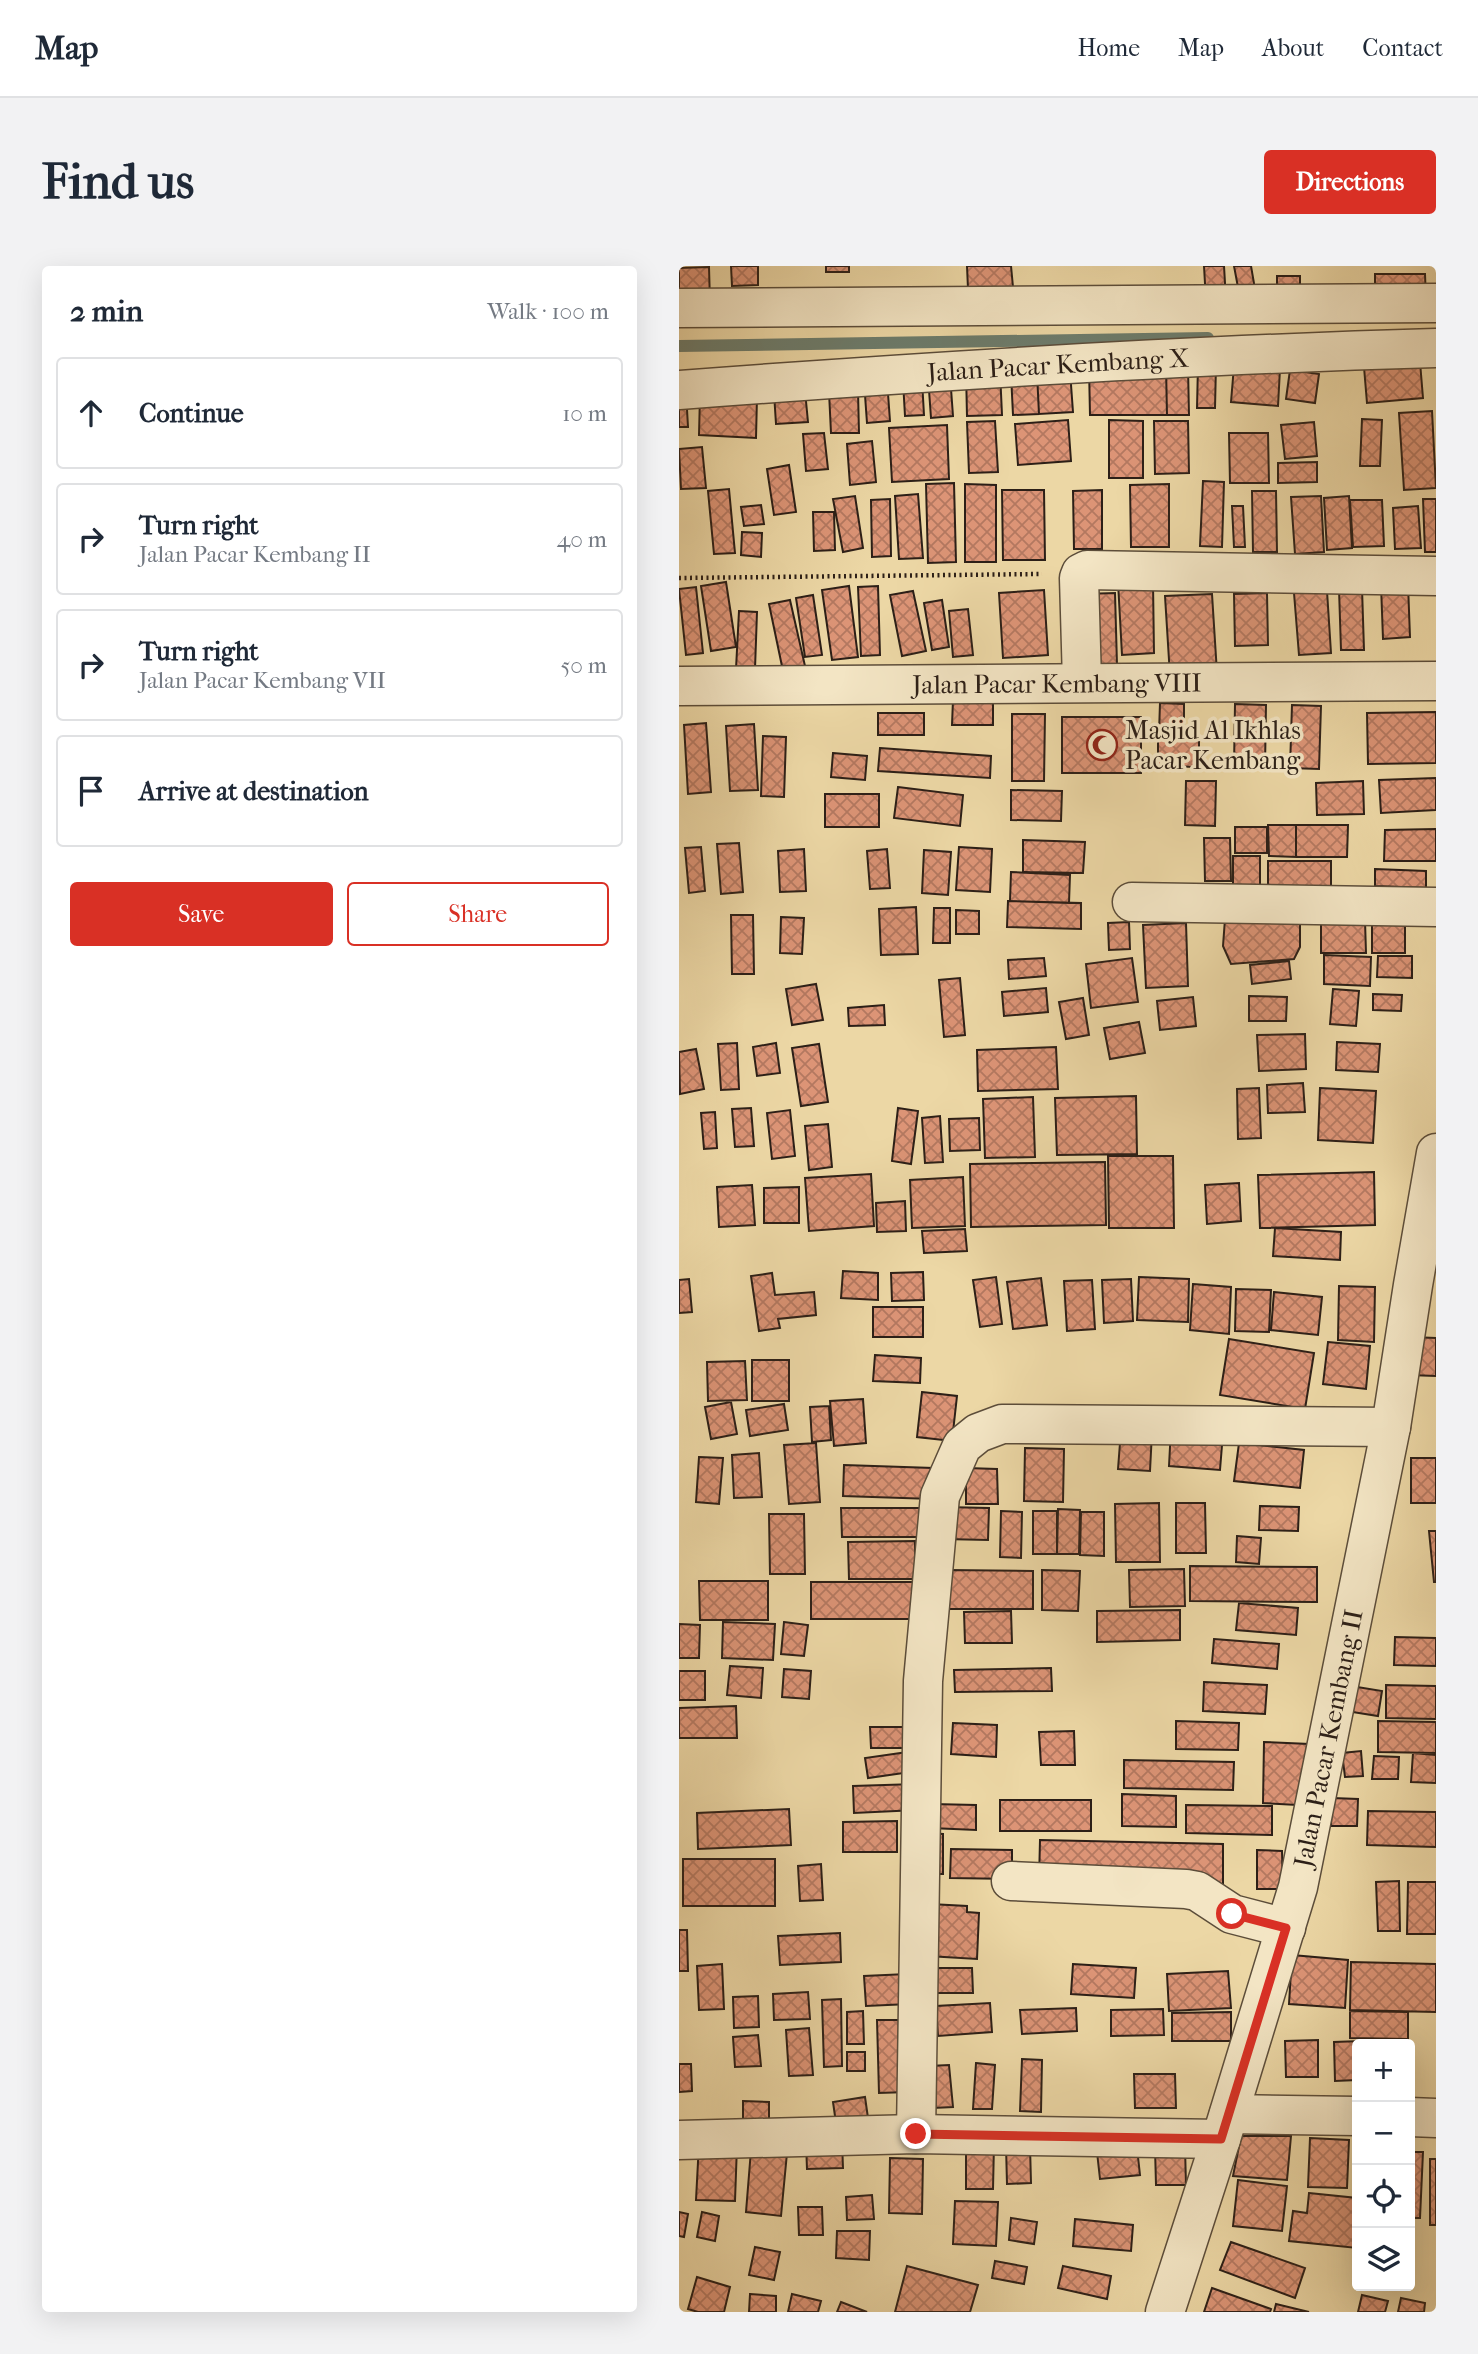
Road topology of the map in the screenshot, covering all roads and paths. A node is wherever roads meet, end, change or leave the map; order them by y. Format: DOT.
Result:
graph roads {
  1 [pos="1436,303"];
  2 [pos="679,308"];
  3 [pos="1436,348"];
  4 [pos="679,390"];
  5 [pos="1081,573"];
  6 [pos="1436,576"];
  7 [pos="679,578"];
  8 [pos="1436,681"];
  9 [pos="1082,682"];
  10 [pos="679,686"];
  11 [pos="1132,902"];
  12 [pos="1436,907"];
  13 [pos="1436,1153"];
  14 [pos="1391,1427"];
  15 [pos="1011,1881"];
  16 [pos="1286,1928"];
  17 [pos="1352,2116"];
  18 [pos="1415,2117"];
  19 [pos="1436,2118"];
  20 [pos="1225,2126"];
  21 [pos="916,2134"];
  22 [pos="679,2140"];
  23 [pos="1165,2312"];
  1 -- 2 [label="street"];
  3 -- 4 [label="street, Jalan Pacar Kembang X"];
  5 -- 6 [label="street"];
  5 -- 7 [label="path"];
  5 -- 9 [label="street"];
  8 -- 9 [label="street, Jalan Pacar Kembang VIII"];
  9 -- 10 [label="street, Jalan Pacar Kembang VIII"];
  11 -- 12 [label="street"];
  13 -- 14 [label="street, Jalan Pacar Kembang II"];
  14 -- 16 [label="street, Jalan Pacar Kembang II"];
  14 -- 21 [label="street"];
  15 -- 16 [label="street"];
  16 -- 20 [label="street, Jalan Pacar Kembang II"];
  17 -- 20 [label="street"];
  18 -- 19 [label="street"];
  20 -- 21 [label="street"];
  20 -- 23 [label="street, Jalan Pacar Kembang II"];
  21 -- 22 [label="street"];
}
